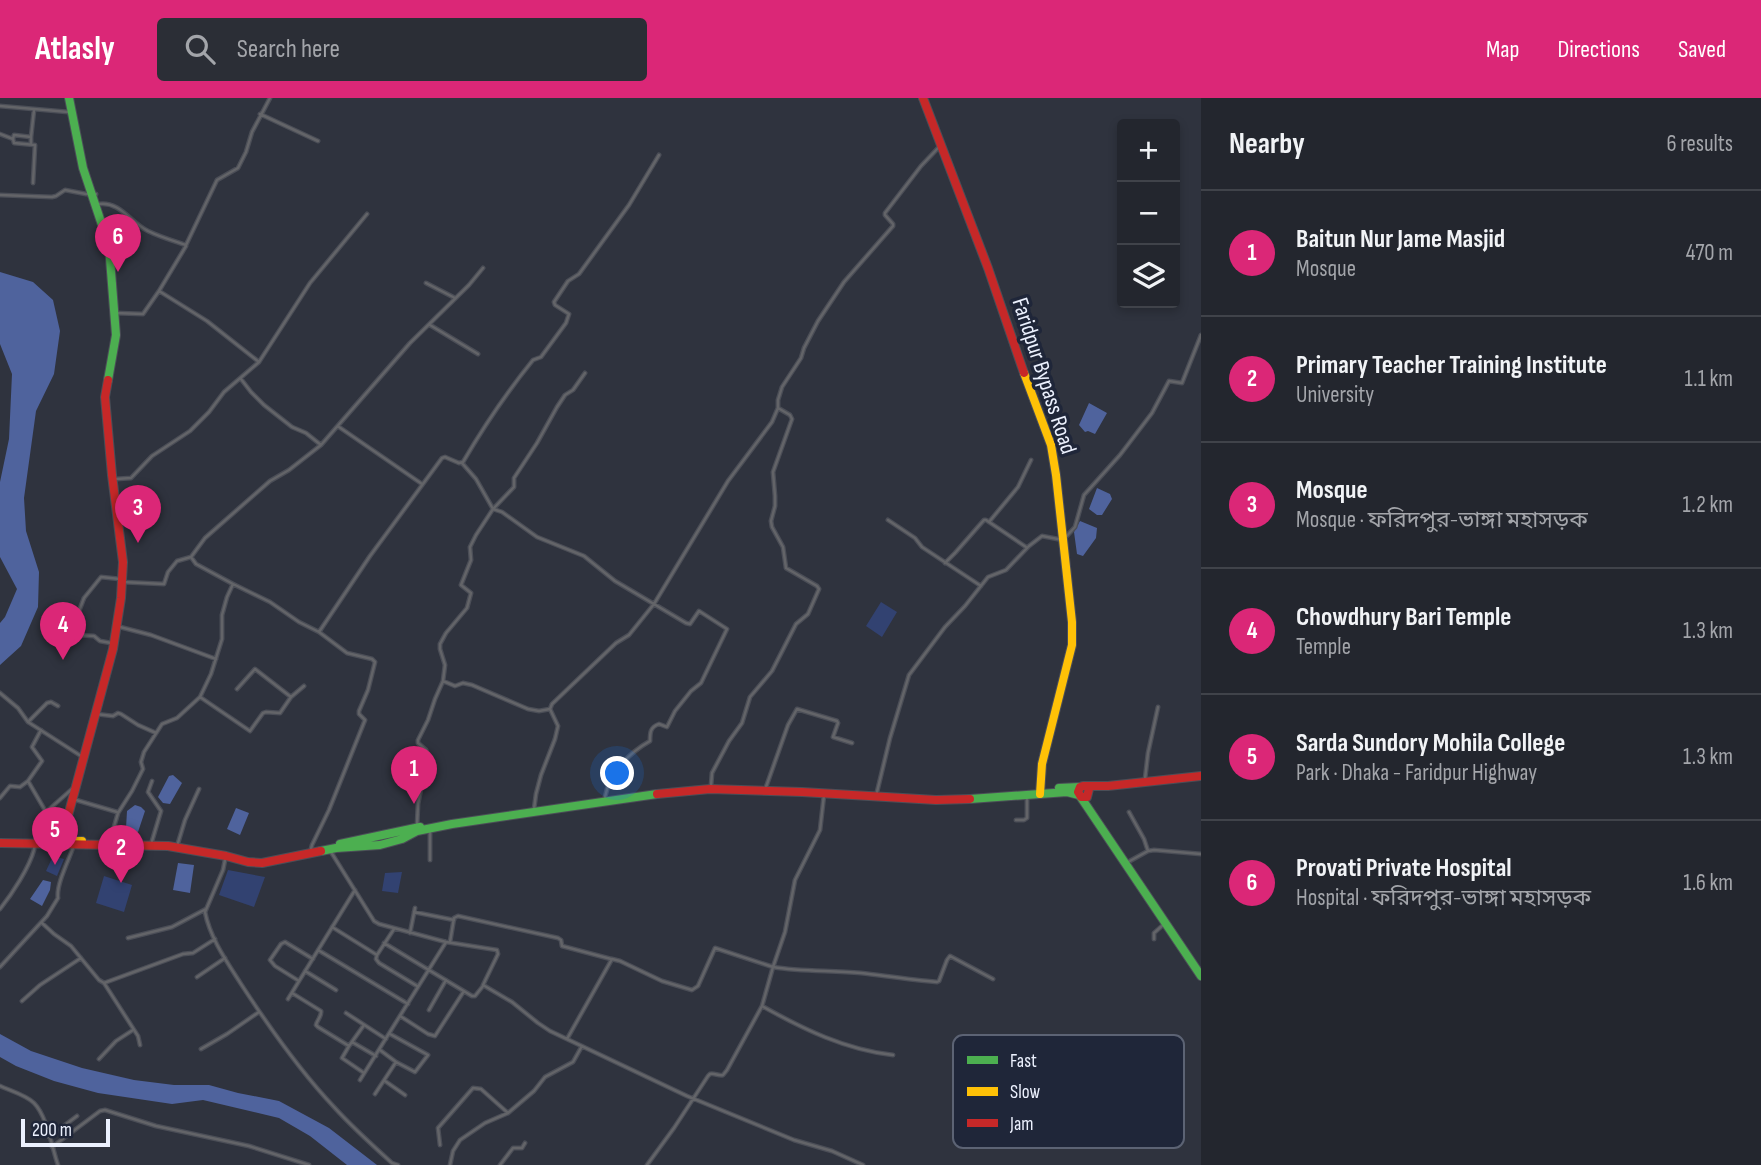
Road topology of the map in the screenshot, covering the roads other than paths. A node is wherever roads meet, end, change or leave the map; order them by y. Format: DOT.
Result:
graph roads {
  1 [pos="71,98"];
  2 [pos="270,98"];
  3 [pos="923,98"];
  4 [pos="0,106"];
  5 [pos="34,110"];
  6 [pos="73,112"];
  7 [pos="260,114"];
  8 [pos="0,134"];
  9 [pos="32,137"];
  10 [pos="13,139"];
  11 [pos="318,141"];
  12 [pos="31,144"];
  13 [pos="941,145"];
  14 [pos="659,155"];
  15 [pos="33,183"];
  16 [pos="94,194"];
  17 [pos="0,195"];
  18 [pos="99,204"];
  19 [pos="367,214"];
  20 [pos="186,245"];
  21 [pos="483,268"];
  22 [pos="426,283"];
  23 [pos="159,291"];
  24 [pos="455,298"];
  25 [pos="117,313"];
  26 [pos="430,325"];
  27 [pos="1201,335"];
  28 [pos="478,354"];
  29 [pos="258,362"];
  30 [pos="585,373"];
  31 [pos="241,378"];
  32 [pos="778,408"];
  33 [pos="338,426"];
  34 [pos="321,445"];
  35 [pos="1031,460"];
  36 [pos="461,463"];
  37 [pos="114,480"];
  38 [pos="422,484"];
  39 [pos="493,509"];
  40 [pos="888,520"];
  41 [pos="989,522"];
  42 [pos="1063,540"];
  43 [pos="1027,548"];
  44 [pos="191,557"];
  45 [pos="945,563"];
  46 [pos="124,582"];
  47 [pos="233,584"];
  48 [pos="981,586"];
  49 [pos="654,604"];
  50 [pos="118,627"];
  51 [pos="71,632"];
  52 [pos="318,632"];
  53 [pos="77,635"];
  54 [pos="114,643"];
  55 [pos="114,654"];
  56 [pos="216,659"];
  57 [pos="443,681"];
  58 [pos="304,686"];
  59 [pos="237,689"];
  60 [pos="0,694"];
  61 [pos="200,697"];
  62 [pos="291,697"];
  63 [pos="58,706"];
  64 [pos="1158,707"];
  65 [pos="550,709"];
  66 [pos="98,714"];
  67 [pos="28,722"];
  68 [pos="41,730"];
  69 [pos="156,733"];
  70 [pos="852,743"];
  71 [pos="85,759"];
  72 [pos="1201,776"];
  73 [pos="28,781"];
  74 [pos="152,781"];
  75 [pos="1145,782"];
  76 [pos="710,787"];
  77 [pos="766,787"];
  78 [pos="76,788"];
  79 [pos="738,788"];
  80 [pos="199,789"];
  81 [pos="802,790"];
  82 [pos="653,792"];
  83 [pos="1043,792"];
  84 [pos="1084,792"];
  85 [pos="824,793"];
  86 [pos="872,793"];
  87 [pos="895,795"];
  88 [pos="1027,795"];
  89 [pos="605,797"];
  90 [pos="0,798"];
  91 [pos="76,800"];
  92 [pos="575,804"];
  93 [pos="72,809"];
  94 [pos="535,811"];
  95 [pos="46,812"];
  96 [pos="1129,812"];
  97 [pos="118,813"];
  98 [pos="1016,820"];
  99 [pos="424,828"];
  100 [pos="67,841"];
  101 [pos="152,841"];
  102 [pos="0,843"];
  103 [pos="35,844"];
  104 [pos="110,844"];
  105 [pos="178,844"];
  106 [pos="329,847"];
  107 [pos="312,851"];
  108 [pos="1148,851"];
  109 [pos="226,855"];
  110 [pos="1201,855"];
  111 [pos="430,860"];
  112 [pos="1125,864"];
  113 [pos="355,890"];
  114 [pos="0,909"];
  115 [pos="206,909"];
  116 [pos="454,920"];
  117 [pos="42,923"];
  118 [pos="1166,924"];
  119 [pos="332,927"];
  120 [pos="394,929"];
  121 [pos="410,933"];
  122 [pos="128,938"];
  123 [pos="215,939"];
  124 [pos="1154,939"];
  125 [pos="448,942"];
  126 [pos="384,943"];
  127 [pos="318,950"];
  128 [pos="377,954"];
  129 [pos="81,958"];
  130 [pos="225,958"];
  131 [pos="313,959"];
  132 [pos="612,959"];
  133 [pos="0,967"];
  134 [pos="773,967"];
  135 [pos="429,970"];
  136 [pos="305,971"];
  137 [pos="1201,976"];
  138 [pos="197,977"];
  139 [pos="993,979"];
  140 [pos="446,980"];
  141 [pos="299,981"];
  142 [pos="104,983"];
  143 [pos="483,985"];
  144 [pos="418,987"];
  145 [pos="336,990"];
  146 [pos="464,991"];
  147 [pos="292,993"];
  148 [pos="288,999"];
  149 [pos="22,1001"];
  150 [pos="408,1004"];
  151 [pos="762,1006"];
  152 [pos="429,1010"];
  153 [pos="259,1012"];
  154 [pos="346,1013"];
  155 [pos="400,1016"];
  156 [pos="364,1025"];
  157 [pos="134,1030"];
  158 [pos="390,1034"];
  159 [pos="386,1039"];
  160 [pos="567,1039"];
  161 [pos="352,1042"];
  162 [pos="140,1045"];
  163 [pos="349,1046"];
  164 [pos="582,1046"];
  165 [pos="201,1049"];
  166 [pos="380,1050"];
  167 [pos="893,1055"];
  168 [pos="376,1056"];
  169 [pos="99,1059"];
  170 [pos="396,1062"];
  171 [pos="365,1073"];
  172 [pos="360,1080"];
  173 [pos="385,1081"];
  174 [pos="0,1086"];
  175 [pos="375,1094"];
  176 [pos="405,1094"];
  177 [pos="693,1098"];
  178 [pos="508,1113"];
  179 [pos="77,1116"];
  180 [pos="49,1137"];
  181 [pos="525,1143"];
  182 [pos="440,1145"];
  183 [pos="52,1146"];
  184 [pos="58,1165"];
  185 [pos="309,1165"];
  186 [pos="398,1165"];
  187 [pos="450,1165"];
  188 [pos="500,1165"];
  189 [pos="647,1165"];
  190 [pos="863,1165"];
  1 -- 6 [label="highway"];
  2 -- 7 [label="street"];
  3 -- 13 [label="highway, Faridpur Bypass Road"];
  4 -- 5 [label="street"];
  5 -- 6 [label="street"];
  5 -- 9 [label="street"];
  6 -- 16 [label="highway"];
  7 -- 11 [label="street"];
  7 -- 20 [label="street"];
  8 -- 10 [label="street"];
  9 -- 10 [label="street"];
  9 -- 12 [label="street"];
  10 -- 12 [label="street"];
  12 -- 15 [label="street"];
  13 -- 32 [label="street"];
  13 -- 42 [label="highway, Faridpur Bypass Road"];
  14 -- 36 [label="street"];
  16 -- 17 [label="street"];
  16 -- 18 [label="highway"];
  16 -- 25 [label="highway"];
  18 -- 20 [label="street"];
  18 -- 25 [label="highway"];
  19 -- 29 [label="street"];
  20 -- 23 [label="street"];
  21 -- 24 [label="street"];
  22 -- 24 [label="street"];
  23 -- 25 [label="street"];
  23 -- 29 [label="street"];
  24 -- 26 [label="street"];
  25 -- 37 [label="highway"];
  26 -- 28 [label="street"];
  26 -- 33 [label="street"];
  27 -- 42 [label="street"];
  29 -- 31 [label="street"];
  30 -- 39 [label="street"];
  31 -- 34 [label="street"];
  31 -- 37 [label="street"];
  32 -- 49 [label="street"];
  32 -- 76 [label="street"];
  33 -- 34 [label="street"];
  33 -- 38 [label="street"];
  34 -- 44 [label="street"];
  35 -- 41 [label="street"];
  36 -- 38 [label="street"];
  36 -- 39 [label="street"];
  37 -- 46 [label="highway"];
  38 -- 52 [label="street"];
  39 -- 49 [label="street"];
  39 -- 57 [label="street"];
  40 -- 45 [label="street"];
  41 -- 43 [label="street"];
  41 -- 45 [label="street"];
  42 -- 43 [label="street"];
  42 -- 83 [label="highway, Faridpur Bypass Road"];
  43 -- 48 [label="street"];
  44 -- 46 [label="street"];
  44 -- 47 [label="street"];
  45 -- 48 [label="street"];
  46 -- 50 [label="highway"];
  46 -- 51 [label="street"];
  47 -- 52 [label="street"];
  47 -- 56 [label="street"];
  48 -- 86 [label="street"];
  49 -- 65 [label="street"];
  49 -- 89 [label="street"];
  50 -- 54 [label="highway"];
  50 -- 55 [label="highway"];
  50 -- 56 [label="street"];
  52 -- 107 [label="street"];
  53 -- 54 [label="street"];
  54 -- 55 [label="highway"];
  55 -- 66 [label="highway"];
  56 -- 61 [label="street"];
  57 -- 65 [label="street"];
  57 -- 99 [label="street"];
  58 -- 62 [label="street"];
  59 -- 62 [label="street"];
  60 -- 67 [label="street"];
  61 -- 62 [label="street"];
  61 -- 69 [label="street"];
  63 -- 67 [label="street"];
  64 -- 75 [label="street"];
  65 -- 94 [label="street"];
  66 -- 69 [label="street"];
  66 -- 71 [label="highway"];
  67 -- 68 [label="street"];
  68 -- 71 [label="street"];
  68 -- 73 [label="street"];
  69 -- 97 [label="street"];
  70 -- 77 [label="street"];
  71 -- 78 [label="highway"];
  71 -- 91 [label="highway"];
  72 -- 75 [label="highway"];
  73 -- 90 [label="street"];
  73 -- 95 [label="street"];
  74 -- 101 [label="street"];
  75 -- 84 [label="highway"];
  76 -- 79 [label="highway"];
  76 -- 82 [label="highway"];
  77 -- 79 [label="highway"];
  77 -- 81 [label="highway"];
  78 -- 93 [label="highway"];
  78 -- 95 [label="street"];
  79 -- 81 [label="highway"];
  80 -- 105 [label="street"];
  81 -- 85 [label="highway"];
  81 -- 86 [label="highway"];
  82 -- 89 [label="highway"];
  82 -- 92 [label="highway"];
  83 -- 84 [label="highway"];
  83 -- 87 [label="highway"];
  83 -- 88 [label="highway"];
  84 -- 112 [label="highway"];
  85 -- 86 [label="highway"];
  85 -- 134 [label="street"];
  86 -- 87 [label="highway"];
  87 -- 88 [label="highway"];
  88 -- 98 [label="street"];
  89 -- 92 [label="highway"];
  91 -- 93 [label="highway"];
  91 -- 97 [label="street"];
  92 -- 94 [label="highway"];
  93 -- 100 [label="highway"];
  94 -- 99 [label="highway"];
  95 -- 103 [label="street"];
  96 -- 108 [label="street"];
  97 -- 104 [label="street"];
  99 -- 106 [label="highway"];
  99 -- 106 [label="highway"];
  99 -- 111 [label="street"];
  100 -- 103 [label="highway"];
  100 -- 104 [label="highway"];
  100 -- 117 [label="street"];
  101 -- 104 [label="highway"];
  101 -- 105 [label="highway"];
  102 -- 103 [label="highway"];
  103 -- 114 [label="street"];
  104 -- 109 [label="highway"];
  105 -- 109 [label="highway"];
  106 -- 107 [label="highway"];
  106 -- 113 [label="street"];
  107 -- 109 [label="highway"];
  108 -- 110 [label="street"];
  108 -- 112 [label="street"];
  109 -- 115 [label="street"];
  112 -- 118 [label="highway"];
  113 -- 119 [label="street"];
  113 -- 120 [label="street"];
  115 -- 122 [label="street"];
  115 -- 123 [label="street"];
  116 -- 121 [label="street"];
  116 -- 125 [label="street"];
  116 -- 132 [label="street"];
  117 -- 129 [label="street"];
  117 -- 133 [label="street"];
  118 -- 124 [label="street"];
  118 -- 137 [label="highway"];
  119 -- 127 [label="street"];
  119 -- 128 [label="street"];
  120 -- 121 [label="street"];
  120 -- 126 [label="street"];
  121 -- 125 [label="street"];
  123 -- 130 [label="street"];
  123 -- 142 [label="street"];
  125 -- 135 [label="street"];
  125 -- 143 [label="street"];
  126 -- 128 [label="street"];
  126 -- 135 [label="street"];
  127 -- 131 [label="street"];
  127 -- 150 [label="street"];
  128 -- 144 [label="street"];
  129 -- 142 [label="street"];
  129 -- 149 [label="street"];
  130 -- 138 [label="street"];
  130 -- 153 [label="street"];
  131 -- 136 [label="street"];
  131 -- 141 [label="street"];
  132 -- 134 [label="street"];
  132 -- 160 [label="street"];
  134 -- 139 [label="street"];
  134 -- 151 [label="street"];
  135 -- 140 [label="street"];
  135 -- 144 [label="street"];
  136 -- 141 [label="street"];
  136 -- 145 [label="street"];
  140 -- 146 [label="street"];
  140 -- 152 [label="street"];
  141 -- 147 [label="street"];
  142 -- 157 [label="street"];
  143 -- 146 [label="street"];
  143 -- 160 [label="street"];
  144 -- 150 [label="street"];
  146 -- 155 [label="street"];
  147 -- 148 [label="street"];
  147 -- 163 [label="street"];
  150 -- 155 [label="street"];
  151 -- 167 [label="street"];
  151 -- 177 [label="street"];
  153 -- 165 [label="street"];
  153 -- 186 [label="street"];
  154 -- 156 [label="street"];
  155 -- 158 [label="street"];
  156 -- 159 [label="street"];
  156 -- 161 [label="street"];
  157 -- 162 [label="street"];
  157 -- 169 [label="street"];
  158 -- 159 [label="street"];
  158 -- 170 [label="street"];
  159 -- 166 [label="street"];
  160 -- 164 [label="street"];
  161 -- 163 [label="street"];
  161 -- 168 [label="street"];
  163 -- 171 [label="street"];
  164 -- 177 [label="street"];
  164 -- 178 [label="street"];
  166 -- 168 [label="street"];
  166 -- 170 [label="street"];
  168 -- 171 [label="street"];
  170 -- 173 [label="street"];
  171 -- 172 [label="street"];
  173 -- 175 [label="street"];
  173 -- 176 [label="street"];
  174 -- 180 [label="street"];
  177 -- 189 [label="street"];
  177 -- 190 [label="street"];
  178 -- 182 [label="street"];
  178 -- 187 [label="street"];
  179 -- 180 [label="street"];
  180 -- 183 [label="street"];
  181 -- 188 [label="street"];
  183 -- 184 [label="street"];
  183 -- 185 [label="street"];
}
